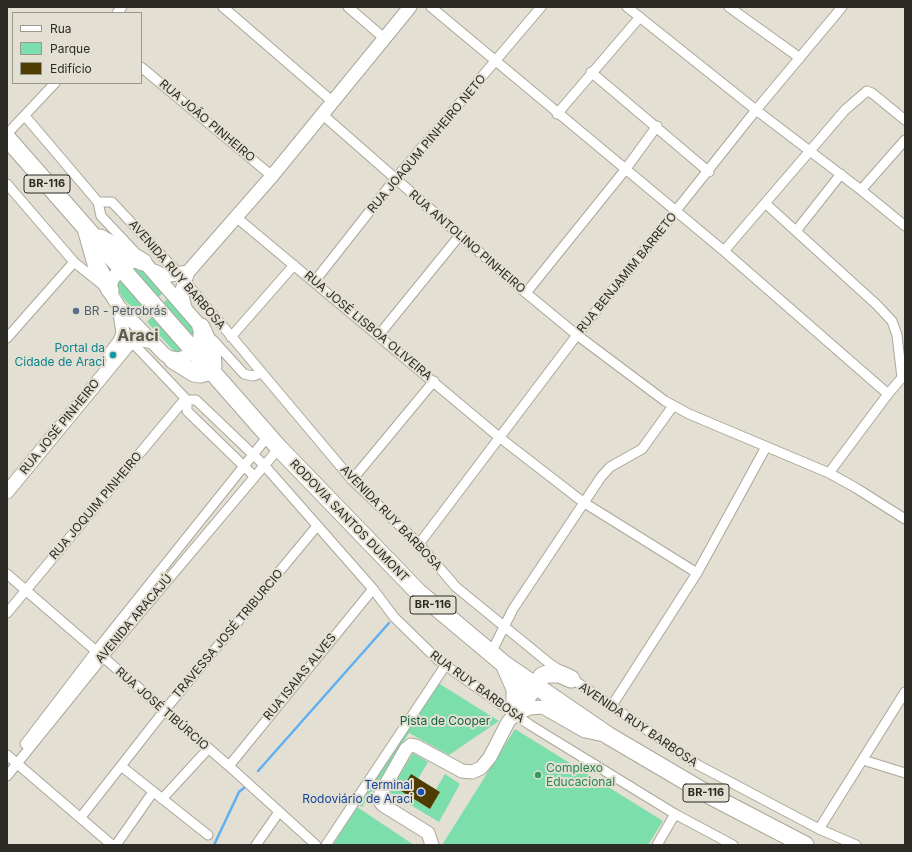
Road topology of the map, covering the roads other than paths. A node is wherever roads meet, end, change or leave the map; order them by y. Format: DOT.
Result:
graph roads {
  1 [pos="223,7"];
  2 [pos="348,7"];
  3 [pos="410,7"];
  4 [pos="431,7"];
  5 [pos="541,7"];
  6 [pos="627,7"];
  7 [pos="842,7"];
  8 [pos="735,9"];
  9 [pos="640,17"];
  10 [pos="384,38"];
  11 [pos="800,58"];
  12 [pos="496,62"];
  13 [pos="142,68"];
  14 [pos="591,72"];
  15 [pos="54,84"];
  16 [pos="333,102"];
  17 [pos="756,110"];
  18 [pos="557,114"];
  19 [pos="323,115"];
  20 [pos="25,116"];
  21 [pos="905,120"];
  22 [pos="657,126"];
  23 [pos="7,134"];
  24 [pos="7,138"];
  25 [pos="905,140"];
  26 [pos="811,150"];
  27 [pos="625,170"];
  28 [pos="709,172"];
  29 [pos="841,174"];
  30 [pos="272,176"];
  31 [pos="395,180"];
  32 [pos="7,184"];
  33 [pos="861,190"];
  34 [pos="98,202"];
  35 [pos="765,203"];
  36 [pos="676,211"];
  37 [pos="236,217"];
  38 [pos="905,226"];
  39 [pos="86,230"];
  40 [pos="796,231"];
  41 [pos="460,235"];
  42 [pos="724,251"];
  43 [pos="74,262"];
  44 [pos="294,265"];
  45 [pos="147,266"];
  46 [pos="121,269"];
  47 [pos="184,276"];
  48 [pos="314,282"];
  49 [pos="110,290"];
  50 [pos="526,293"];
  51 [pos="119,307"];
  52 [pos="185,307"];
  53 [pos="202,327"];
  54 [pos="577,335"];
  55 [pos="378,336"];
  56 [pos="231,337"];
  57 [pos="7,338"];
  58 [pos="127,338"];
  59 [pos="153,342"];
  60 [pos="193,351"];
  61 [pos="173,360"];
  62 [pos="211,371"];
  63 [pos="262,372"];
  64 [pos="903,376"];
  65 [pos="434,381"];
  66 [pos="888,394"];
  67 [pos="186,400"];
  68 [pos="673,406"];
  69 [pos="499,437"];
  70 [pos="274,442"];
  71 [pos="766,447"];
  72 [pos="254,454"];
  73 [pos="264,465"];
  74 [pos="243,466"];
  75 [pos="829,473"];
  76 [pos="254,476"];
  77 [pos="7,478"];
  78 [pos="352,480"];
  79 [pos="7,492"];
  80 [pos="583,502"];
  81 [pos="905,519"];
  82 [pos="317,526"];
  83 [pos="419,544"];
  84 [pos="697,573"];
  85 [pos="7,574"];
  86 [pos="373,589"];
  87 [pos="25,590"];
  88 [pos="7,613"];
  89 [pos="504,627"];
  90 [pos="99,654"];
  91 [pos="497,659"];
  92 [pos="445,666"];
  93 [pos="571,679"];
  94 [pos="535,686"];
  95 [pos="905,692"];
  96 [pos="611,707"];
  97 [pos="164,711"];
  98 [pos="515,714"];
  99 [pos="609,736"];
  100 [pos="208,749"];
  101 [pos="863,760"];
  102 [pos="11,761"];
  103 [pos="121,766"];
  104 [pos="229,766"];
  105 [pos="905,772"];
  106 [pos="7,776"];
  107 [pos="153,792"];
  108 [pos="162,799"];
  109 [pos="278,812"];
  110 [pos="675,814"];
  111 [pos="81,817"];
  112 [pos="819,828"];
  113 [pos="208,835"];
  114 [pos="430,839"];
  115 [pos="112,845"];
  116 [pos="116,845"];
  117 [pos="256,845"];
  118 [pos="316,845"];
  119 [pos="326,845"];
  120 [pos="656,845"];
  121 [pos="733,845"];
  122 [pos="804,845"];
  123 [pos="856,845"];
  1 -- 16 [label="street"];
  2 -- 10 [label="street"];
  3 -- 10 [label="main road"];
  4 -- 12 [label="street"];
  5 -- 12 [label="street, RUA JOAQUM PINHEIRO NETO"];
  6 -- 9 [label="street"];
  7 -- 11 [label="street, RUA BENJAMIM BARRETO"];
  8 -- 11 [label="street"];
  9 -- 14 [label="street"];
  9 -- 17 [label="street"];
  10 -- 16 [label="main road"];
  11 -- 17 [label="street, RUA BENJAMIM BARRETO"];
  12 -- 18 [label="street"];
  12 -- 31 [label="street, RUA JOAQUM PINHEIRO NETO"];
  13 -- 30 [label="street, RUA JOÃO PINHEIRO"];
  14 -- 18 [label="street"];
  14 -- 22 [label="street"];
  15 -- 20 [label="street"];
  16 -- 19 [label="main road"];
  17 -- 26 [label="street"];
  17 -- 28 [label="street, RUA BENJAMIM BARRETO"];
  18 -- 27 [label="street"];
  19 -- 30 [label="main road"];
  19 -- 31 [label="street, RUA ANTOLINO PINHEIRO"];
  20 -- 23 [label="street"];
  20 -- 34 [label="street"];
  21 -- 26 [label="street"];
  22 -- 27 [label="street"];
  22 -- 28 [label="street"];
  24 -- 39 [label="highway, RODOVIA SANTOS DUMONT / BR-116"];
  25 -- 33 [label="street"];
  26 -- 29 [label="street"];
  26 -- 35 [label="street"];
  27 -- 36 [label="street"];
  27 -- 50 [label="street"];
  28 -- 36 [label="street, RUA BENJAMIM BARRETO"];
  29 -- 33 [label="street"];
  29 -- 40 [label="street"];
  30 -- 37 [label="main road"];
  31 -- 41 [label="street, RUA ANTOLINO PINHEIRO"];
  31 -- 48 [label="street, RUA JOAQUM PINHEIRO NETO"];
  32 -- 43 [label="street"];
  33 -- 38 [label="street"];
  34 -- 45 [label="street"];
  34 -- 47 [label="street, AVENIDA RUY BARBOSA"];
  35 -- 40 [label="street"];
  35 -- 42 [label="street"];
  36 -- 42 [label="street"];
  36 -- 54 [label="street, RUA BENJAMIM BARRETO"];
  37 -- 44 [label="street, RUA JOSÉ LISBOA OLIVEIRA"];
  37 -- 47 [label="main road"];
  39 -- 45 [label="highway"];
  39 -- 46 [label="highway, RODOVIA SANTOS DUMONT / BR-116"];
  39 -- 49 [label="highway"];
  40 -- 64 [label="street"];
  41 -- 50 [label="street, RUA ANTOLINO PINHEIRO"];
  41 -- 55 [label="street"];
  42 -- 66 [label="street"];
  43 -- 49 [label="street"];
  43 -- 57 [label="street"];
  44 -- 48 [label="street, RUA JOSÉ LISBOA OLIVEIRA"];
  44 -- 56 [label="street"];
  45 -- 46 [label="main road"];
  45 -- 47 [label="main road"];
  45 -- 52 [label="main road"];
  46 -- 49 [label="main road"];
  46 -- 60 [label="highway, RODOVIA SANTOS DUMONT / BR-116"];
  47 -- 52 [label="main road"];
  47 -- 56 [label="street, AVENIDA RUY BARBOSA"];
  48 -- 55 [label="street, RUA JOSÉ LISBOA OLIVEIRA"];
  49 -- 51 [label="main road"];
  50 -- 54 [label="street, RUA ANTOLINO PINHEIRO"];
  51 -- 58 [label="main road"];
  51 -- 59 [label="main road"];
  52 -- 53 [label="main road"];
  53 -- 60 [label="main road"];
  53 -- 62 [label="highway"];
  53 -- 63 [label="street"];
  54 -- 68 [label="street, RUA ANTOLINO PINHEIRO"];
  54 -- 69 [label="street, RUA BENJAMIM BARRETO"];
  55 -- 65 [label="street, RUA JOSÉ LISBOA OLIVEIRA"];
  56 -- 63 [label="street, AVENIDA RUY BARBOSA"];
  58 -- 59 [label="main road"];
  58 -- 67 [label="street"];
  58 -- 77 [label="main road, RUA JOSÉ PINHEIRO"];
  58 -- 79 [label="main road, RUA JOSÉ PINHEIRO"];
  59 -- 61 [label="main road"];
  60 -- 61 [label="main road"];
  60 -- 62 [label="highway, RODOVIA SANTOS DUMONT / BR-116"];
  61 -- 62 [label="highway"];
  62 -- 70 [label="highway, RODOVIA SANTOS DUMONT / BR-116"];
  63 -- 78 [label="street, AVENIDA RUY BARBOSA"];
  64 -- 66 [label="street"];
  65 -- 69 [label="street, RUA JOSÉ LISBOA OLIVEIRA"];
  65 -- 78 [label="street"];
  66 -- 75 [label="street"];
  67 -- 72 [label="street, RUA RUY BARBOSA"];
  67 -- 74 [label="street"];
  67 -- 87 [label="street, RUA JOQUIM PINHEIRO"];
  68 -- 71 [label="street, RUA ANTOLINO PINHEIRO"];
  68 -- 80 [label="street"];
  69 -- 80 [label="street, RUA JOSÉ LISBOA OLIVEIRA"];
  69 -- 83 [label="street, RUA BENJAMIM BARRETO"];
  70 -- 72 [label="street, AVENIDA ARACAJÚ"];
  70 -- 73 [label="street, AVENIDA ARACAJÚ"];
  70 -- 91 [label="highway, RODOVIA SANTOS DUMONT / BR-116"];
  71 -- 75 [label="street, RUA ANTOLINO PINHEIRO"];
  71 -- 84 [label="street"];
  72 -- 73 [label="street, RUA RUY BARBOSA"];
  72 -- 74 [label="street, AVENIDA ARACAJÚ"];
  73 -- 76 [label="street, AVENIDA ARACAJÚ"];
  73 -- 82 [label="street, RUA RUY BARBOSA"];
  74 -- 76 [label="street"];
  74 -- 90 [label="street, AVENIDA ARACAJÚ"];
  75 -- 81 [label="street, RUA ANTOLINO PINHEIRO"];
  76 -- 90 [label="street, AVENIDA ARACAJÚ"];
  78 -- 83 [label="street, AVENIDA RUY BARBOSA"];
  80 -- 84 [label="street, RUA JOSÉ LISBOA OLIVEIRA"];
  80 -- 89 [label="street"];
  82 -- 86 [label="street, RUA RUY BARBOSA"];
  82 -- 97 [label="street, TRAVESSA JOSÉ TRIBURCIO"];
  83 -- 89 [label="street, AVENIDA RUY BARBOSA"];
  84 -- 96 [label="street"];
  85 -- 87 [label="street, RUA JOSÉ TIBÚRCIO"];
  86 -- 92 [label="street, RUA RUY BARBOSA"];
  86 -- 104 [label="street, RUA ISAIAS ALVES"];
  87 -- 88 [label="street, RUA JOQUIM PINHEIRO"];
  87 -- 90 [label="street, RUA JOSÉ TIBÚRCIO"];
  89 -- 91 [label="street"];
  89 -- 93 [label="street, AVENIDA RUY BARBOSA"];
  90 -- 97 [label="street, RUA JOSÉ TIBÚRCIO"];
  90 -- 102 [label="street, AVENIDA ARACAJÚ"];
  91 -- 94 [label="highway, RODOVIA SANTOS DUMONT / BR-116"];
  91 -- 98 [label="highway"];
  92 -- 98 [label="street, RUA RUY BARBOSA"];
  92 -- 119 [label="street"];
  93 -- 94 [label="highway"];
  93 -- 96 [label="street, AVENIDA RUY BARBOSA"];
  94 -- 98 [label="highway"];
  94 -- 99 [label="highway, RODOVIA SANTOS DUMONT / BR-116"];
  95 -- 101 [label="street"];
  96 -- 112 [label="street, AVENIDA RUY BARBOSA"];
  97 -- 100 [label="street, RUA JOSÉ TIBÚRCIO"];
  97 -- 103 [label="street, TRAVESSA JOSÉ TRIBURCIO"];
  98 -- 99 [label="main road"];
  98 -- 110 [label="street, RUA RUY BARBOSA"];
  98 -- 114 [label="main road"];
  99 -- 122 [label="highway, RODOVIA SANTOS DUMONT / BR-116"];
  100 -- 104 [label="street, RUA JOSÉ TIBÚRCIO"];
  100 -- 108 [label="street"];
  101 -- 105 [label="street"];
  101 -- 112 [label="street"];
  102 -- 106 [label="street, AVENIDA ARACAJÚ"];
  102 -- 111 [label="street"];
  103 -- 107 [label="street"];
  103 -- 111 [label="street, TRAVESSA JOSÉ TRIBURCIO"];
  104 -- 109 [label="street, RUA JOSÉ TIBÚRCIO"];
  107 -- 108 [label="street"];
  107 -- 116 [label="street"];
  108 -- 113 [label="street"];
  109 -- 117 [label="street"];
  109 -- 118 [label="street, RUA JOSÉ TIBÚRCIO"];
  110 -- 120 [label="street"];
  110 -- 121 [label="street, RUA RUY BARBOSA"];
  111 -- 115 [label="street"];
  112 -- 123 [label="street, AVENIDA RUY BARBOSA"];
}
